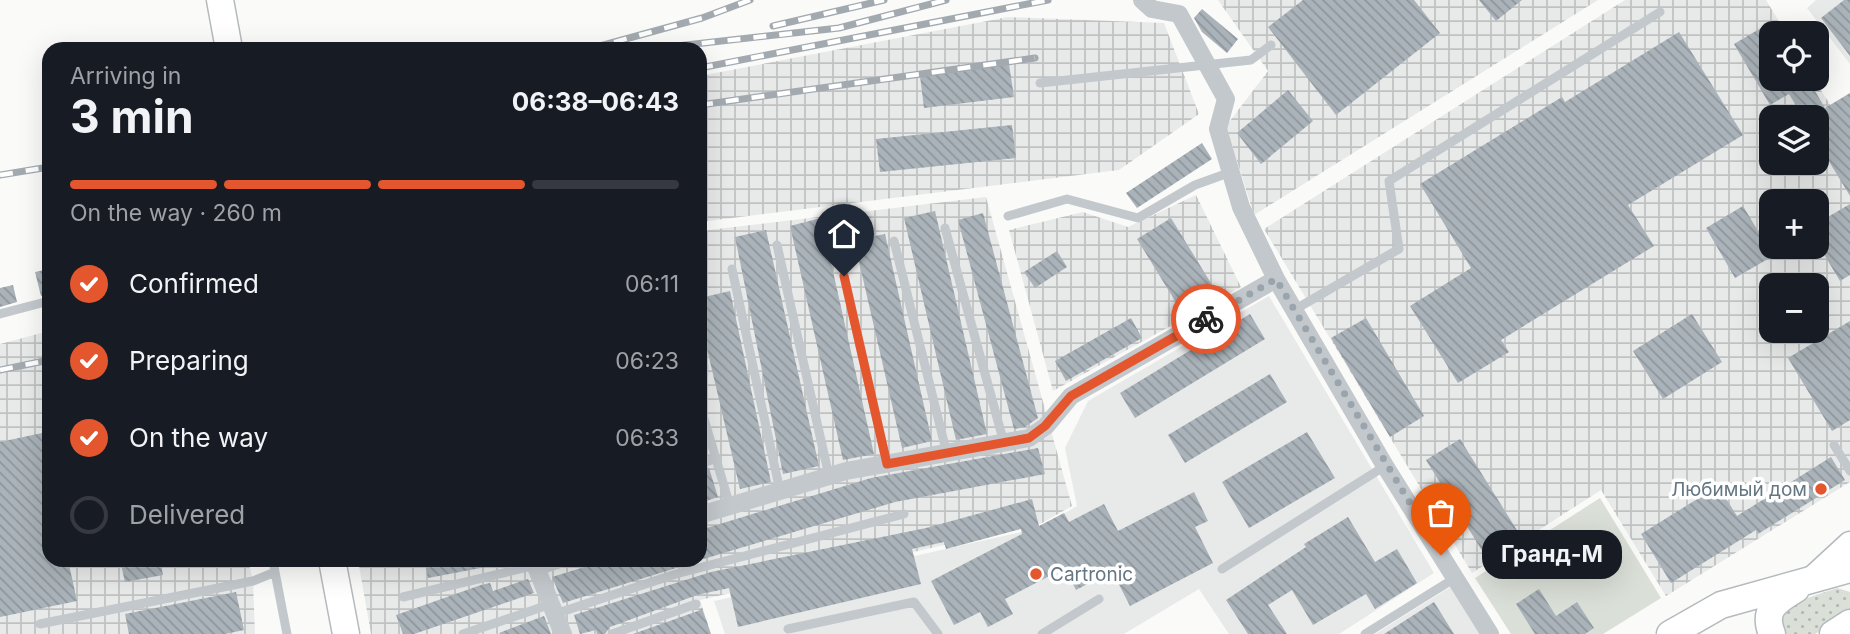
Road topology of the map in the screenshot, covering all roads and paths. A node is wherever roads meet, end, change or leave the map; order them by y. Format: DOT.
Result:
graph roads {
  1 [pos="220,0"];
  2 [pos="1142,0"];
  3 [pos="1660,12"];
  4 [pos="228,42"];
  5 [pos="1271,45"];
  6 [pos="1208,62"];
  7 [pos="1040,83"];
  8 [pos="1231,172"];
  9 [pos="1008,216"];
  10 [pos="945,228"];
  11 [pos="894,241"];
  12 [pos="777,245"];
  13 [pos="838,249"];
  14 [pos="732,269"];
  15 [pos="1276,279"];
  16 [pos="42,302"];
  17 [pos="1294,310"];
  18 [pos="0,314"];
  19 [pos="707,429"];
  20 [pos="1004,443"];
  21 [pos="1834,445"];
  22 [pos="947,454"];
  23 [pos="717,458"];
  24 [pos="707,462"];
  25 [pos="887,464"];
  26 [pos="1385,466"];
  27 [pos="1850,471"];
  28 [pos="829,476"];
  29 [pos="780,491"];
  30 [pos="730,506"];
  31 [pos="707,513"];
  32 [pos="904,514"];
  33 [pos="1850,544"];
  34 [pos="707,566"];
  35 [pos="274,567"];
  36 [pos="333,567"];
  37 [pos="519,567"];
  38 [pos="537,567"];
  39 [pos="703,567"];
  40 [pos="1222,569"];
  41 [pos="1850,569"];
  42 [pos="275,572"];
  43 [pos="1455,578"];
  44 [pos="1812,579"];
  45 [pos="403,597"];
  46 [pos="1099,599"];
  47 [pos="696,604"];
  48 [pos="553,609"];
  49 [pos="1708,611"];
  50 [pos="1850,623"];
  51 [pos="40,624"];
  52 [pos="788,629"];
  53 [pos="287,634"];
  54 [pos="346,634"];
  55 [pos="463,634"];
  56 [pos="563,634"];
  57 [pos="612,634"];
  58 [pos="938,634"];
  59 [pos="1042,634"];
  60 [pos="1366,634"];
  61 [pos="1490,634"];
  62 [pos="1670,634"];
  63 [pos="1763,634"];
  64 [pos="1772,634"];
  65 [pos="1833,634"];
  1 -- 4 [label="main road"];
  2 -- 6 [label="street"];
  3 -- 17 [label="lane"];
  5 -- 6 [label="lane"];
  6 -- 7 [label="lane"];
  6 -- 8 [label="street"];
  8 -- 9 [label="lane"];
  8 -- 15 [label="street"];
  10 -- 20 [label="lane"];
  11 -- 22 [label="lane"];
  12 -- 28 [label="lane"];
  13 -- 25 [label="lane"];
  14 -- 29 [label="lane"];
  15 -- 17 [label="street"];
  15 -- 20 [label="street"];
  16 -- 18 [label="lane"];
  17 -- 26 [label="street"];
  19 -- 23 [label="lane"];
  20 -- 22 [label="street"];
  21 -- 27 [label="lane"];
  22 -- 25 [label="street"];
  23 -- 24 [label="lane"];
  23 -- 30 [label="lane"];
  25 -- 28 [label="street"];
  26 -- 40 [label="lane"];
  26 -- 43 [label="street"];
  28 -- 29 [label="street"];
  29 -- 30 [label="street"];
  30 -- 31 [label="street"];
  32 -- 34 [label="lane"];
  33 -- 44 [label="street"];
  35 -- 42 [label="lane"];
  36 -- 54 [label="main road"];
  37 -- 45 [label="lane"];
  38 -- 48 [label="street"];
  39 -- 48 [label="lane"];
  41 -- 44 [label="main road"];
  42 -- 51 [label="lane"];
  42 -- 53 [label="lane"];
  43 -- 60 [label="lane"];
  43 -- 61 [label="street"];
  44 -- 49 [label="main road"];
  44 -- 64 [label="main road"];
  46 -- 59 [label="lane"];
  47 -- 57 [label="lane"];
  48 -- 55 [label="lane"];
  48 -- 56 [label="street"];
  49 -- 62 [label="main road"];
  49 -- 63 [label="main road"];
  50 -- 65 [label="main road"];
  52 -- 58 [label="lane"];
}
